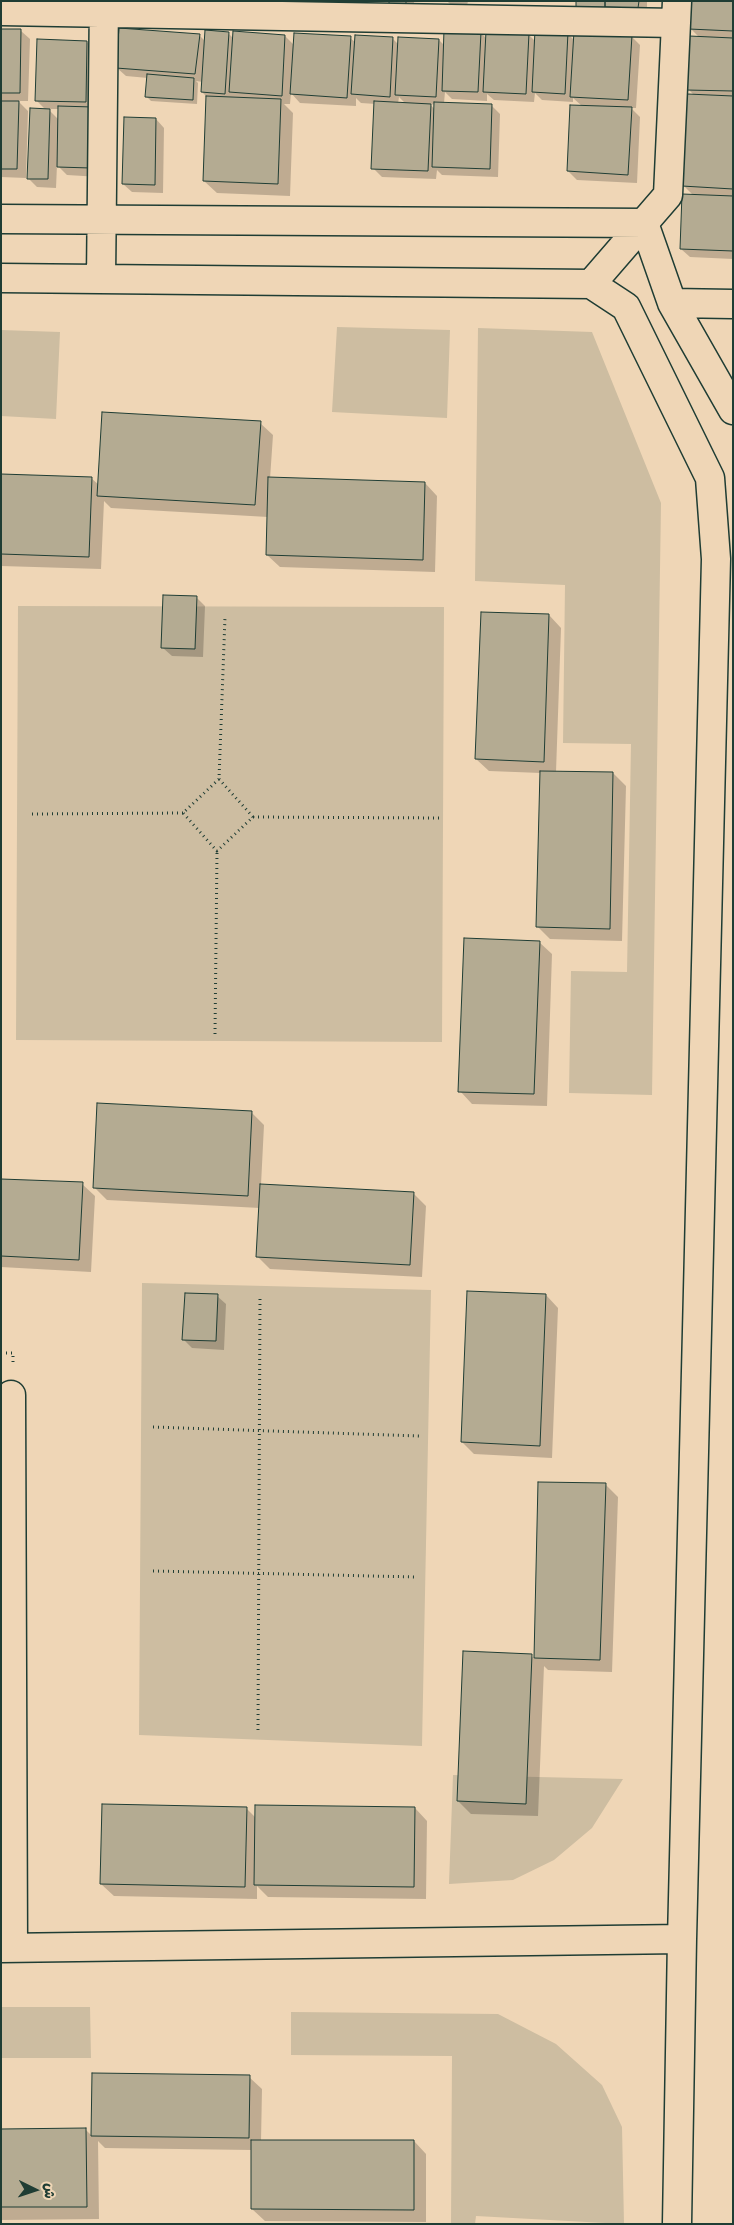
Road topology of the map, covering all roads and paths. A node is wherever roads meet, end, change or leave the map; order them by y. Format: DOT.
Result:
graph roads {
  1 [pos="104,7"];
  2 [pos="1,11"];
  3 [pos="676,12"];
  4 [pos="1,219"];
  5 [pos="100,219"];
  6 [pos="644,223"];
  7 [pos="1,278"];
  8 [pos="101,278"];
  9 [pos="591,284"];
  10 [pos="672,303"];
  11 [pos="733,304"];
  12 [pos="733,410"];
  13 [pos="225,617"];
  14 [pos="219,780"];
  15 [pos="183,813"];
  16 [pos="32,814"];
  17 [pos="253,817"];
  18 [pos="443,818"];
  19 [pos="217,851"];
  20 [pos="215,1034"];
  21 [pos="260,1298"];
  22 [pos="11,1395"];
  23 [pos="153,1427"];
  24 [pos="259,1431"];
  25 [pos="418,1436"];
  26 [pos="153,1571"];
  27 [pos="259,1574"];
  28 [pos="416,1577"];
  29 [pos="258,1730"];
  30 [pos="682,1938"];
  31 [pos="7,1947"];
  32 [pos="677,2224"];
  1 -- 2 [label="street"];
  1 -- 3 [label="street"];
  1 -- 5 [label="street"];
  3 -- 6 [label="street"];
  4 -- 5 [label="street"];
  5 -- 6 [label="street"];
  5 -- 8 [label="street"];
  6 -- 9 [label="street"];
  6 -- 10 [label="street"];
  7 -- 8 [label="street"];
  8 -- 9 [label="street"];
  9 -- 30 [label="street"];
  10 -- 11 [label="street"];
  10 -- 12 [label="street"];
  13 -- 14 [label="path"];
  14 -- 15 [label="path"];
  14 -- 17 [label="path"];
  15 -- 16 [label="path"];
  15 -- 19 [label="path"];
  17 -- 18 [label="path"];
  17 -- 19 [label="path"];
  19 -- 20 [label="path"];
  21 -- 24 [label="path"];
  22 -- 31 [label="street"];
  23 -- 24 [label="path"];
  24 -- 25 [label="path"];
  24 -- 27 [label="path"];
  26 -- 27 [label="path"];
  27 -- 28 [label="path"];
  27 -- 29 [label="path"];
  30 -- 31 [label="street"];
  30 -- 32 [label="street"];
}
